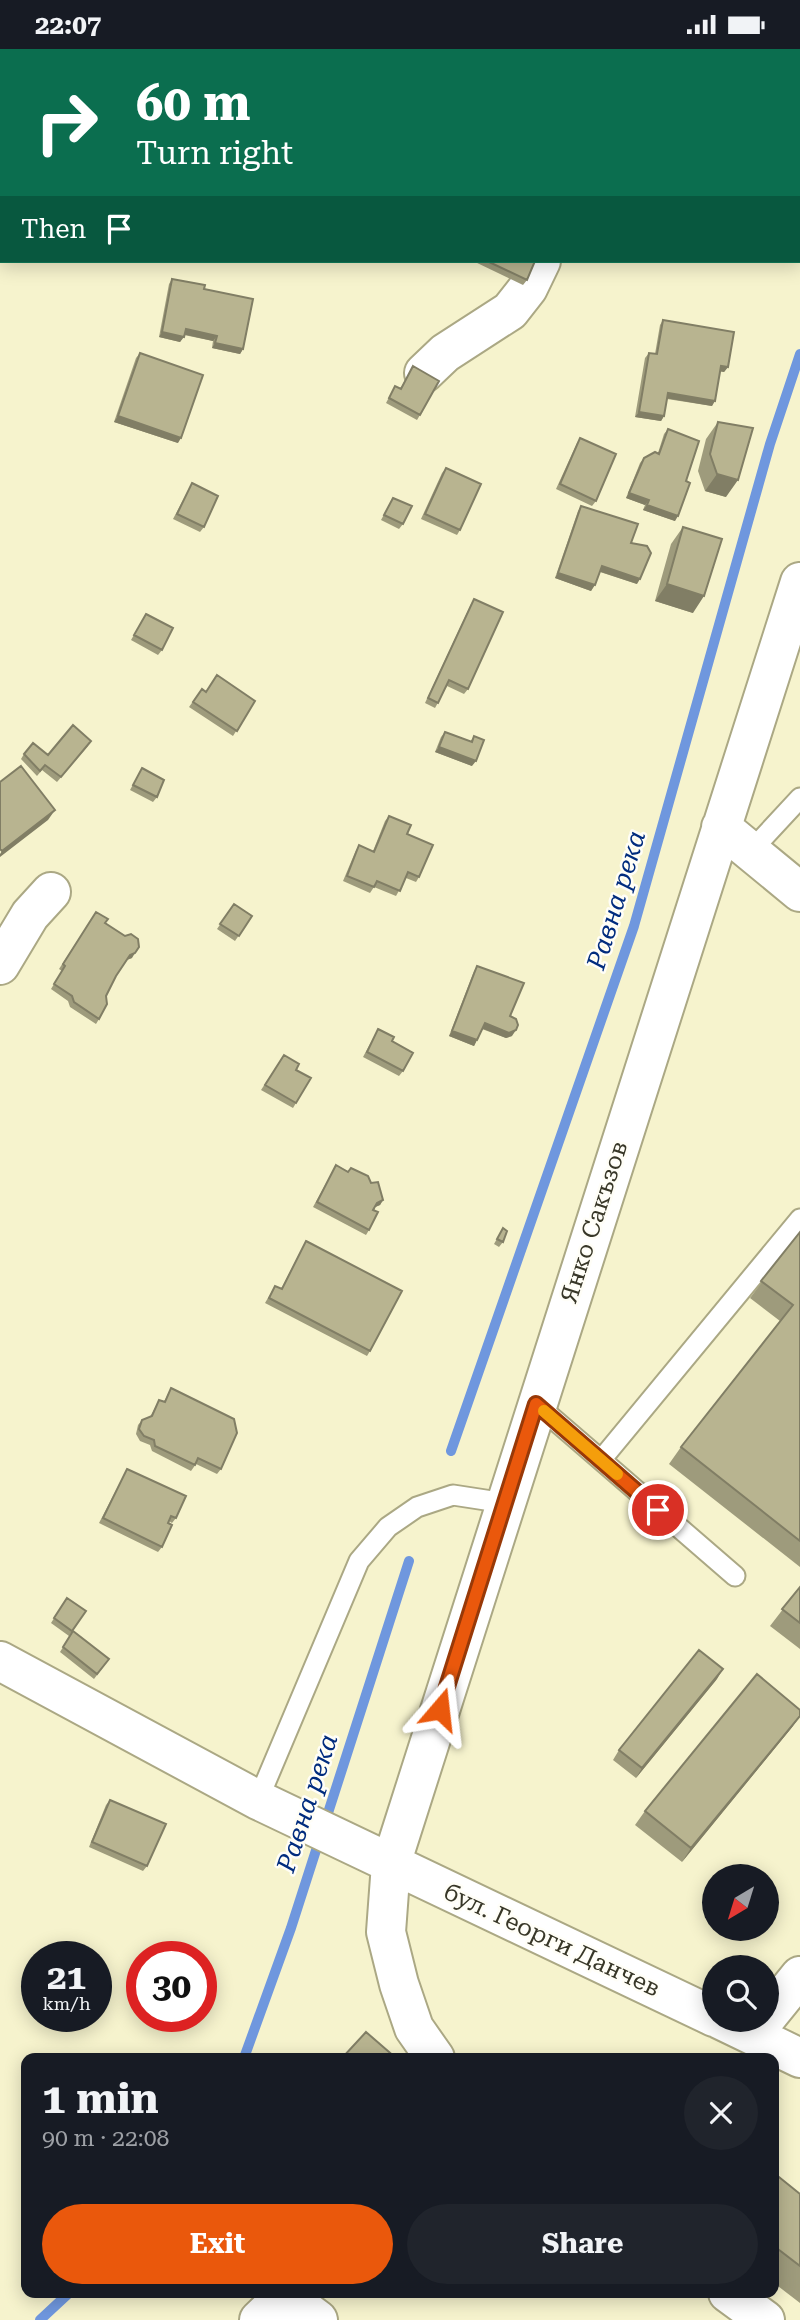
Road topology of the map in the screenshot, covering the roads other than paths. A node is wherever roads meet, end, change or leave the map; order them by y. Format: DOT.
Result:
graph roads {
  1 [pos="540,263"];
  2 [pos="424,373"];
  3 [pos="800,582"];
  4 [pos="800,798"];
  5 [pos="720,827"];
  6 [pos="750,852"];
  7 [pos="51,892"];
  8 [pos="800,892"];
  9 [pos="0,965"];
  10 [pos="800,1219"];
  11 [pos="536,1404"];
  12 [pos="601,1460"];
  13 [pos="505,1503"];
  14 [pos="735,1576"];
  15 [pos="0,1661"];
  16 [pos="258,1800"];
  17 [pos="391,1864"];
  18 [pos="800,1976"];
  19 [pos="779,1996"];
  20 [pos="702,2011"];
  21 [pos="764,2032"];
  22 [pos="432,2053"];
  23 [pos="800,2058"];
  24 [pos="735,2298"];
  25 [pos="267,2308"];
  26 [pos="317,2320"];
  27 [pos="765,2320"];
  1 -- 2 [label="street"];
  3 -- 5 [label="street, Янко Сакъзов"];
  4 -- 6 [label="lane"];
  5 -- 6 [label="street"];
  5 -- 11 [label="street, Янко Сакъзов"];
  6 -- 8 [label="street"];
  7 -- 9 [label="street"];
  10 -- 12 [label="lane"];
  11 -- 12 [label="lane"];
  11 -- 13 [label="street, Янко Сакъзов"];
  12 -- 14 [label="lane"];
  13 -- 16 [label="lane"];
  13 -- 17 [label="street, Янко Сакъзов"];
  15 -- 16 [label="street, бул. Георги Данчев"];
  16 -- 17 [label="street, бул. Георги Данчев"];
  17 -- 20 [label="street, бул. Георги Данчев"];
  17 -- 22 [label="street, Янко Сакъзов"];
  18 -- 19 [label="street"];
  21 -- 23 [label="street"];
  24 -- 27 [label="street"];
  25 -- 26 [label="street"];
}
